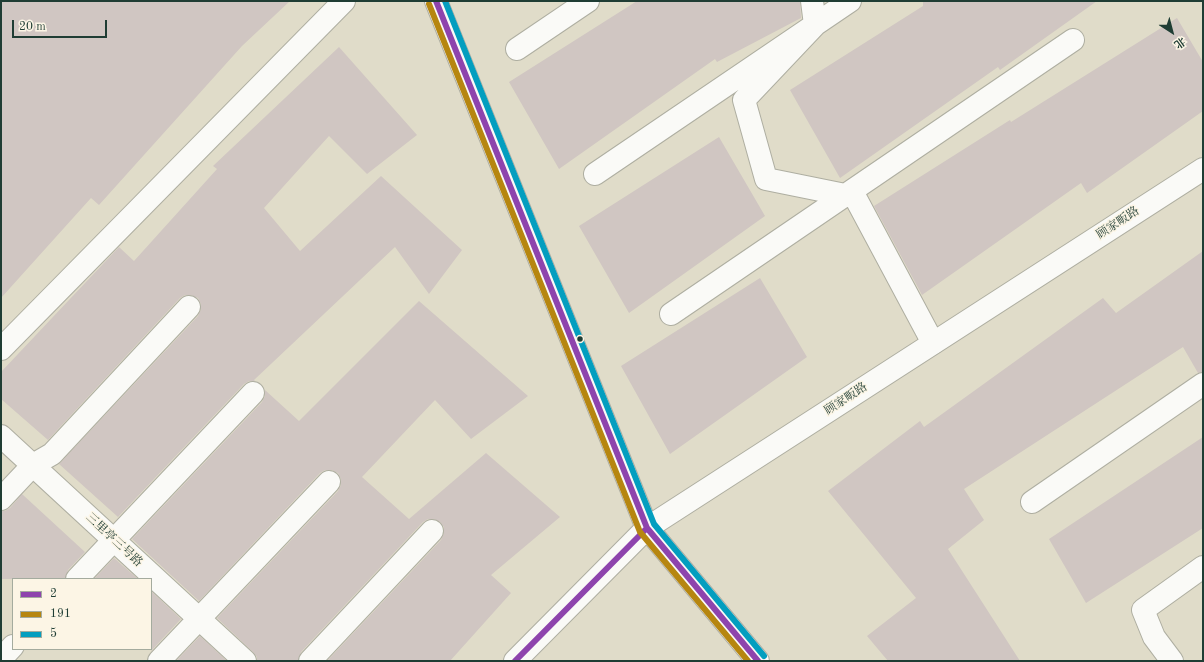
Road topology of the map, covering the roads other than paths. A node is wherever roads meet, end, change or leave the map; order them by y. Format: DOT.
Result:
graph roads {
  1 [pos="344,1"];
  2 [pos="436,1"];
  3 [pos="588,1"];
  4 [pos="812,1"];
  5 [pos="850,1"];
  6 [pos="815,25"];
  7 [pos="1073,40"];
  8 [pos="517,49"];
  9 [pos="1203,169"];
  10 [pos="596,174"];
  11 [pos="846,195"];
  12 [pos="189,307"];
  13 [pos="671,314"];
  14 [pos="933,343"];
  15 [pos="1,349"];
  16 [pos="1203,384"];
  17 [pos="253,393"];
  18 [pos="1,436"];
  19 [pos="33,465"];
  20 [pos="329,482"];
  21 [pos="1,499"];
  22 [pos="1032,502"];
  23 [pos="646,528"];
  24 [pos="432,531"];
  25 [pos="114,540"];
  26 [pos="1203,567"];
  27 [pos="78,578"];
  28 [pos="199,619"];
  29 [pos="12,647"];
  30 [pos="1,659"];
  31 [pos="159,661"];
  32 [pos="245,661"];
  33 [pos="310,661"];
  34 [pos="515,661"];
  35 [pos="758,661"];
  36 [pos="1172,661"];
  1 -- 15 [label="street"];
  2 -- 23 [label="street"];
  3 -- 8 [label="street"];
  4 -- 6 [label="street"];
  5 -- 6 [label="street"];
  6 -- 10 [label="street"];
  6 -- 11 [label="street"];
  7 -- 11 [label="street"];
  9 -- 14 [label="street, 顾家畈路"];
  11 -- 13 [label="street"];
  11 -- 14 [label="street"];
  12 -- 19 [label="street"];
  14 -- 23 [label="street, 顾家畈路"];
  16 -- 22 [label="street"];
  17 -- 25 [label="street"];
  18 -- 19 [label="street, 三里亭三号路"];
  19 -- 21 [label="street"];
  19 -- 25 [label="street, 三里亭三号路"];
  20 -- 28 [label="street"];
  23 -- 34 [label="street, 顾家畈路"];
  23 -- 35 [label="street"];
  24 -- 33 [label="street"];
  25 -- 27 [label="street"];
  25 -- 28 [label="street, 三里亭三号路"];
  26 -- 36 [label="street"];
  28 -- 31 [label="street"];
  28 -- 32 [label="street, 三里亭三号路"];
  29 -- 30 [label="street"];
}
